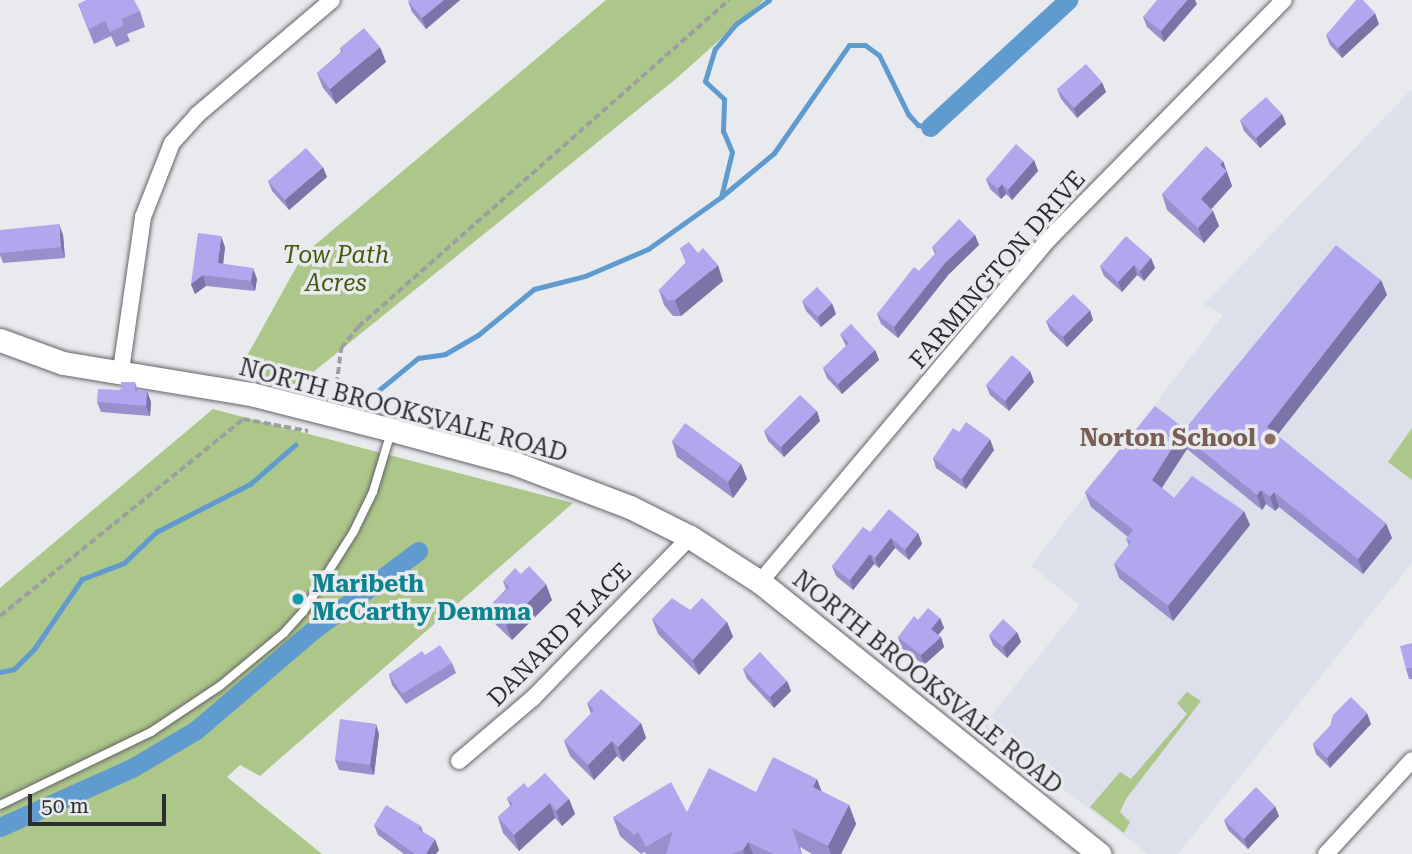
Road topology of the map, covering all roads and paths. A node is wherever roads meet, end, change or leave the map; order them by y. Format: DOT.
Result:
graph roads {
  1 [pos="332,0"];
  2 [pos="729,0"];
  3 [pos="1284,0"];
  4 [pos="358,327"];
  5 [pos="0,340"];
  6 [pos="121,370"];
  7 [pos="243,419"];
  8 [pos="392,430"];
  9 [pos="690,537"];
  10 [pos="760,582"];
  11 [pos="0,616"];
  12 [pos="1412,760"];
  13 [pos="459,761"];
  14 [pos="0,805"];
  15 [pos="1099,854"];
  16 [pos="1326,854"];
  1 -- 6 [label="street"];
  2 -- 4 [label="path"];
  3 -- 10 [label="street, FARMINGTON DRIVE"];
  5 -- 6 [label="main road, NORTH BROOKSVALE ROAD"];
  6 -- 8 [label="main road, NORTH BROOKSVALE ROAD"];
  7 -- 11 [label="path"];
  8 -- 9 [label="main road, NORTH BROOKSVALE ROAD"];
  8 -- 14 [label="lane"];
  9 -- 10 [label="main road, NORTH BROOKSVALE ROAD"];
  9 -- 13 [label="street, DANARD PLACE"];
  10 -- 15 [label="main road, NORTH BROOKSVALE ROAD"];
  12 -- 16 [label="street"];
}
